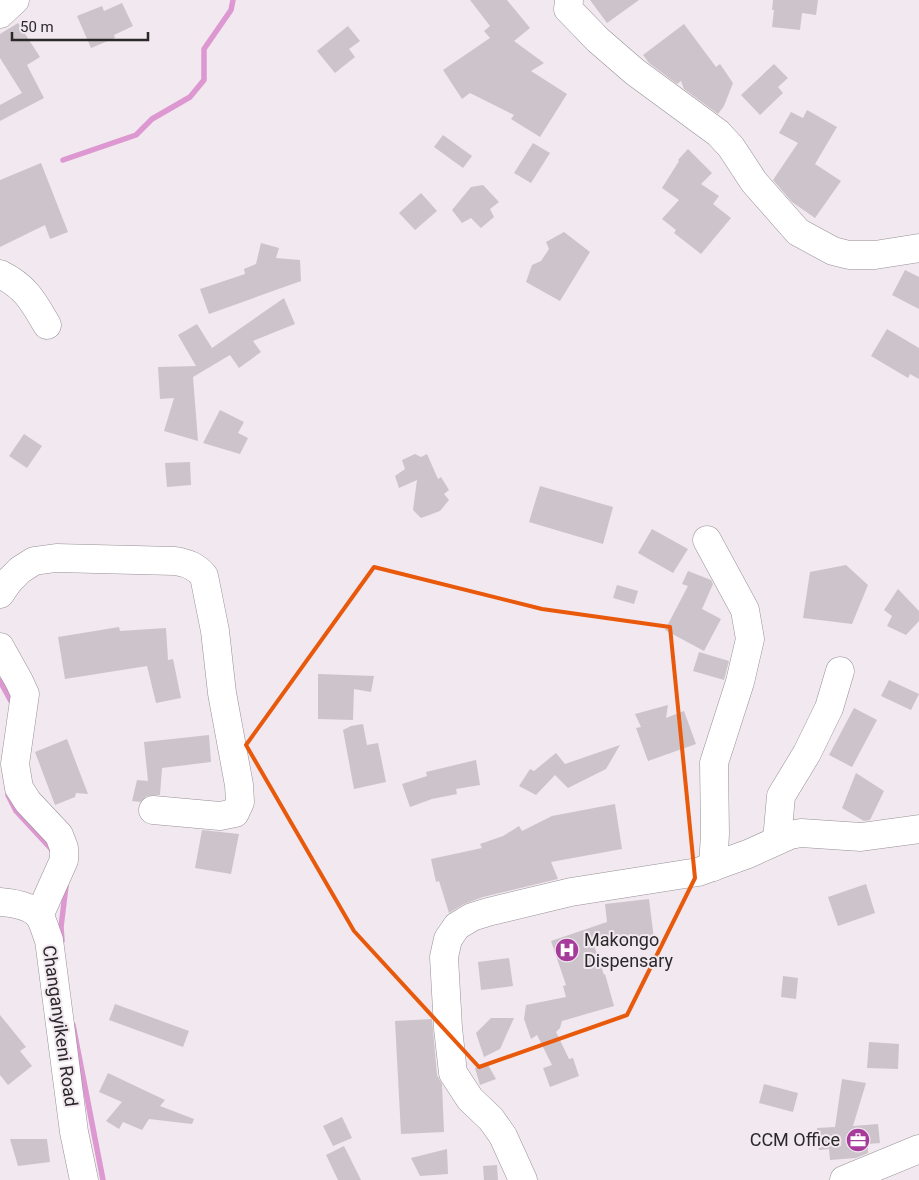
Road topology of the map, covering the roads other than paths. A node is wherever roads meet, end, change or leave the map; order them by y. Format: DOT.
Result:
graph roads {
  1 [pos="15,0"];
  2 [pos="568,0"];
  3 [pos="0,14"];
  4 [pos="919,248"];
  5 [pos="0,274"];
  6 [pos="47,325"];
  7 [pos="707,540"];
  8 [pos="0,594"];
  9 [pos="0,647"];
  10 [pos="840,671"];
  11 [pos="153,810"];
  12 [pos="919,829"];
  13 [pos="777,840"];
  14 [pos="713,867"];
  15 [pos="0,902"];
  16 [pos="40,916"];
  17 [pos="919,1149"];
  18 [pos="894,1170"];
  19 [pos="84,1180"];
  20 [pos="523,1180"];
  21 [pos="844,1180"];
  1 -- 3 [label="street"];
  2 -- 4 [label="street"];
  5 -- 6 [label="street"];
  7 -- 14 [label="street"];
  8 -- 11 [label="street"];
  9 -- 16 [label="street"];
  10 -- 13 [label="street"];
  12 -- 13 [label="street"];
  13 -- 14 [label="street"];
  14 -- 20 [label="street"];
  15 -- 16 [label="street"];
  16 -- 19 [label="street, Changanyikeni Road"];
  17 -- 18 [label="street"];
  18 -- 21 [label="street"];
}
